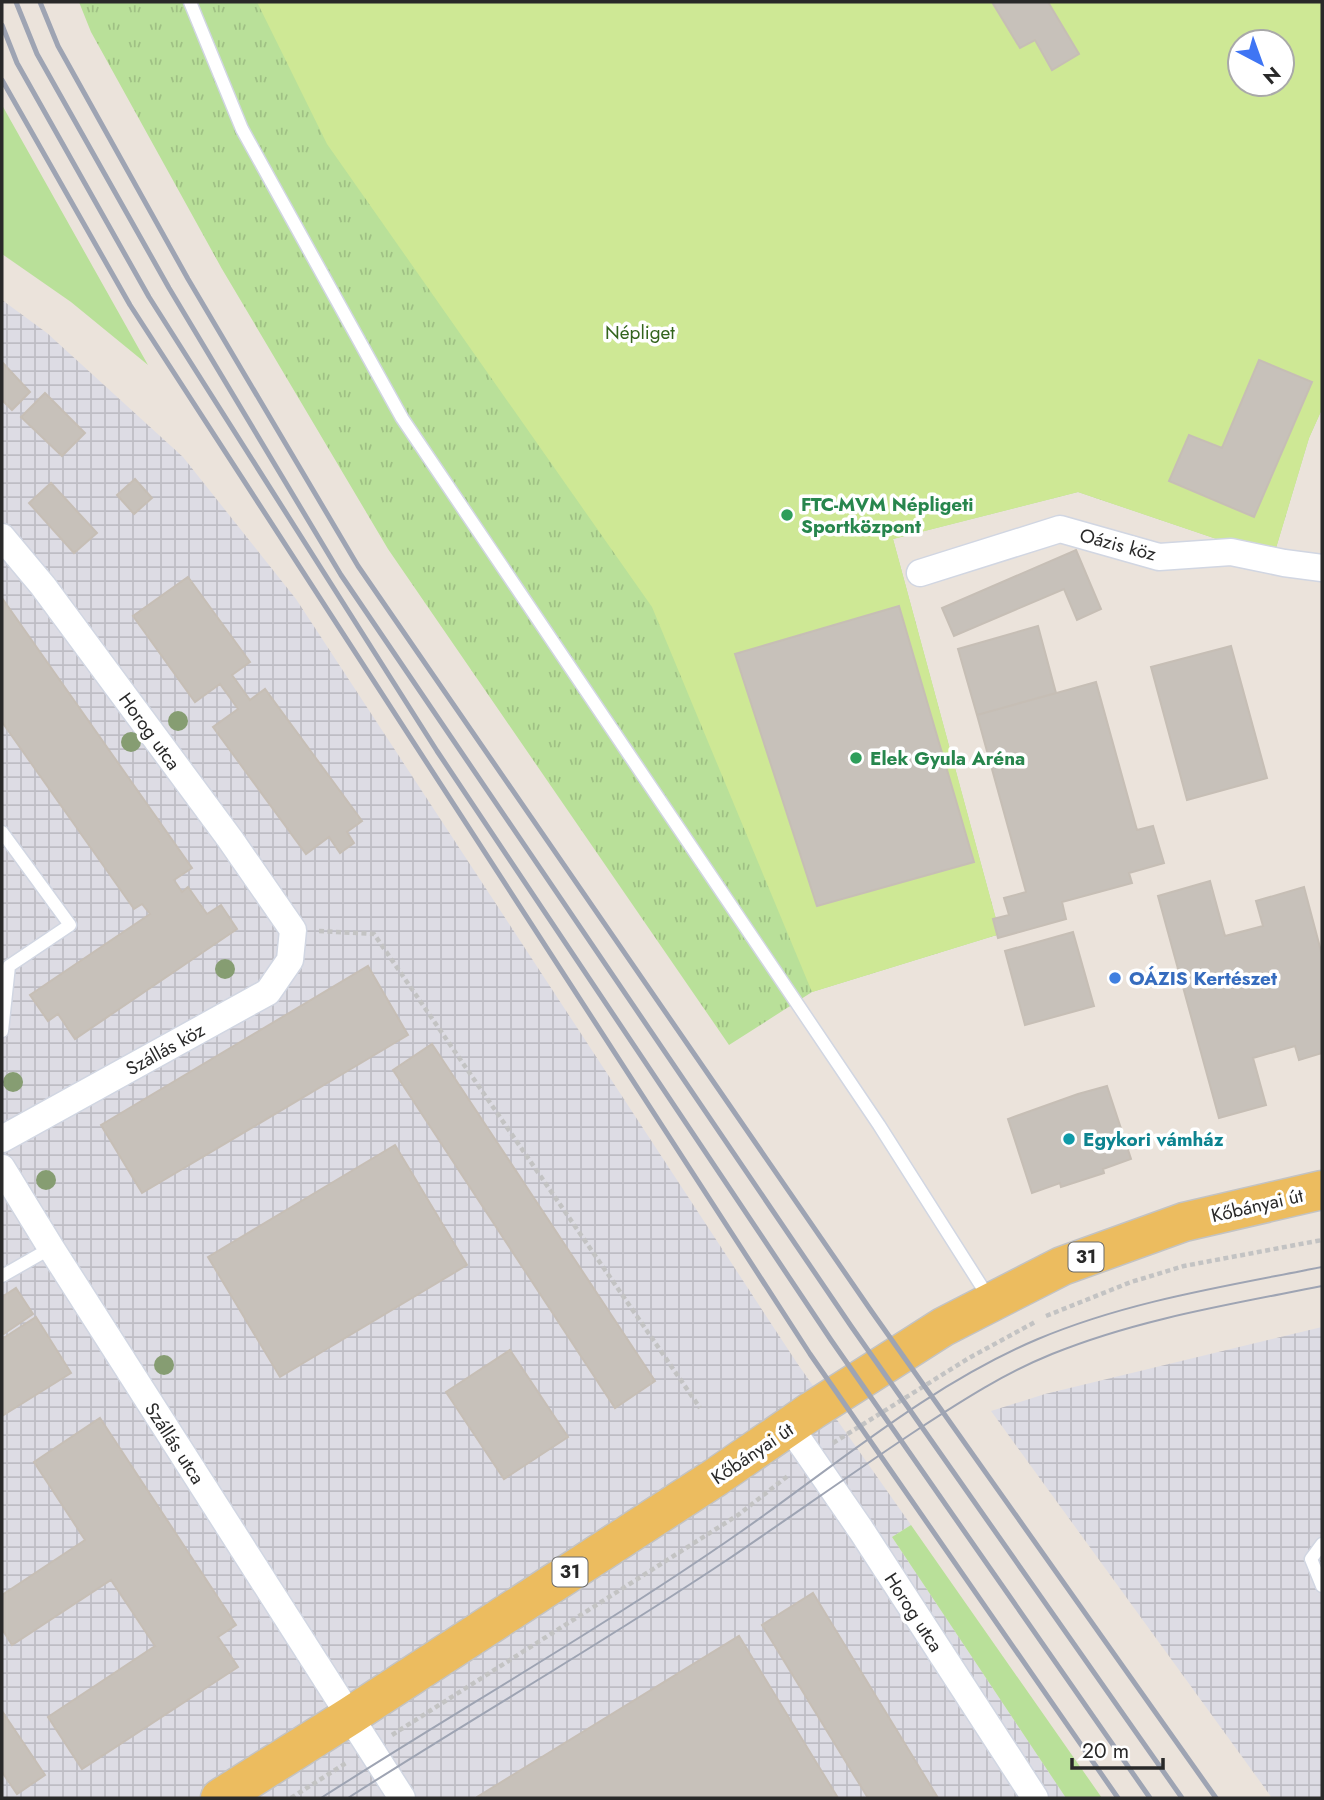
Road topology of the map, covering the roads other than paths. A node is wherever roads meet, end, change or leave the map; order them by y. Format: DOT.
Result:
graph roads {
  1 [pos="190,2"];
  2 [pos="2,537"];
  3 [pos="1322,568"];
  4 [pos="920,573"];
  5 [pos="2,832"];
  6 [pos="293,930"];
  7 [pos="6,965"];
  8 [pos="2,1031"];
  9 [pos="2,1139"];
  10 [pos="2,1168"];
  11 [pos="1322,1190"];
  12 [pos="51,1248"];
  13 [pos="2,1276"];
  14 [pos="991,1301"];
  15 [pos="790,1427"];
  16 [pos="1322,1544"];
  17 [pos="1322,1586"];
  18 [pos="350,1716"];
  19 [pos="220,1798"];
  20 [pos="402,1798"];
  21 [pos="1035,1798"];
  1 -- 14 [label="lane"];
  2 -- 6 [label="street, Horog utca"];
  3 -- 4 [label="street, Oázis köz"];
  5 -- 7 [label="lane"];
  6 -- 9 [label="street, Szállás köz"];
  7 -- 8 [label="lane"];
  10 -- 12 [label="street, Szállás utca"];
  11 -- 14 [label="main road, Kőbányai út / 31"];
  12 -- 13 [label="lane"];
  12 -- 18 [label="street, Szállás utca"];
  14 -- 15 [label="main road, Kőbányai út / 31"];
  15 -- 18 [label="main road, Kőbányai út / 31"];
  15 -- 21 [label="street, Horog utca"];
  16 -- 17 [label="lane"];
  18 -- 19 [label="main road, Kőbányai út / 31"];
  18 -- 20 [label="street, Szállás utca"];
}
